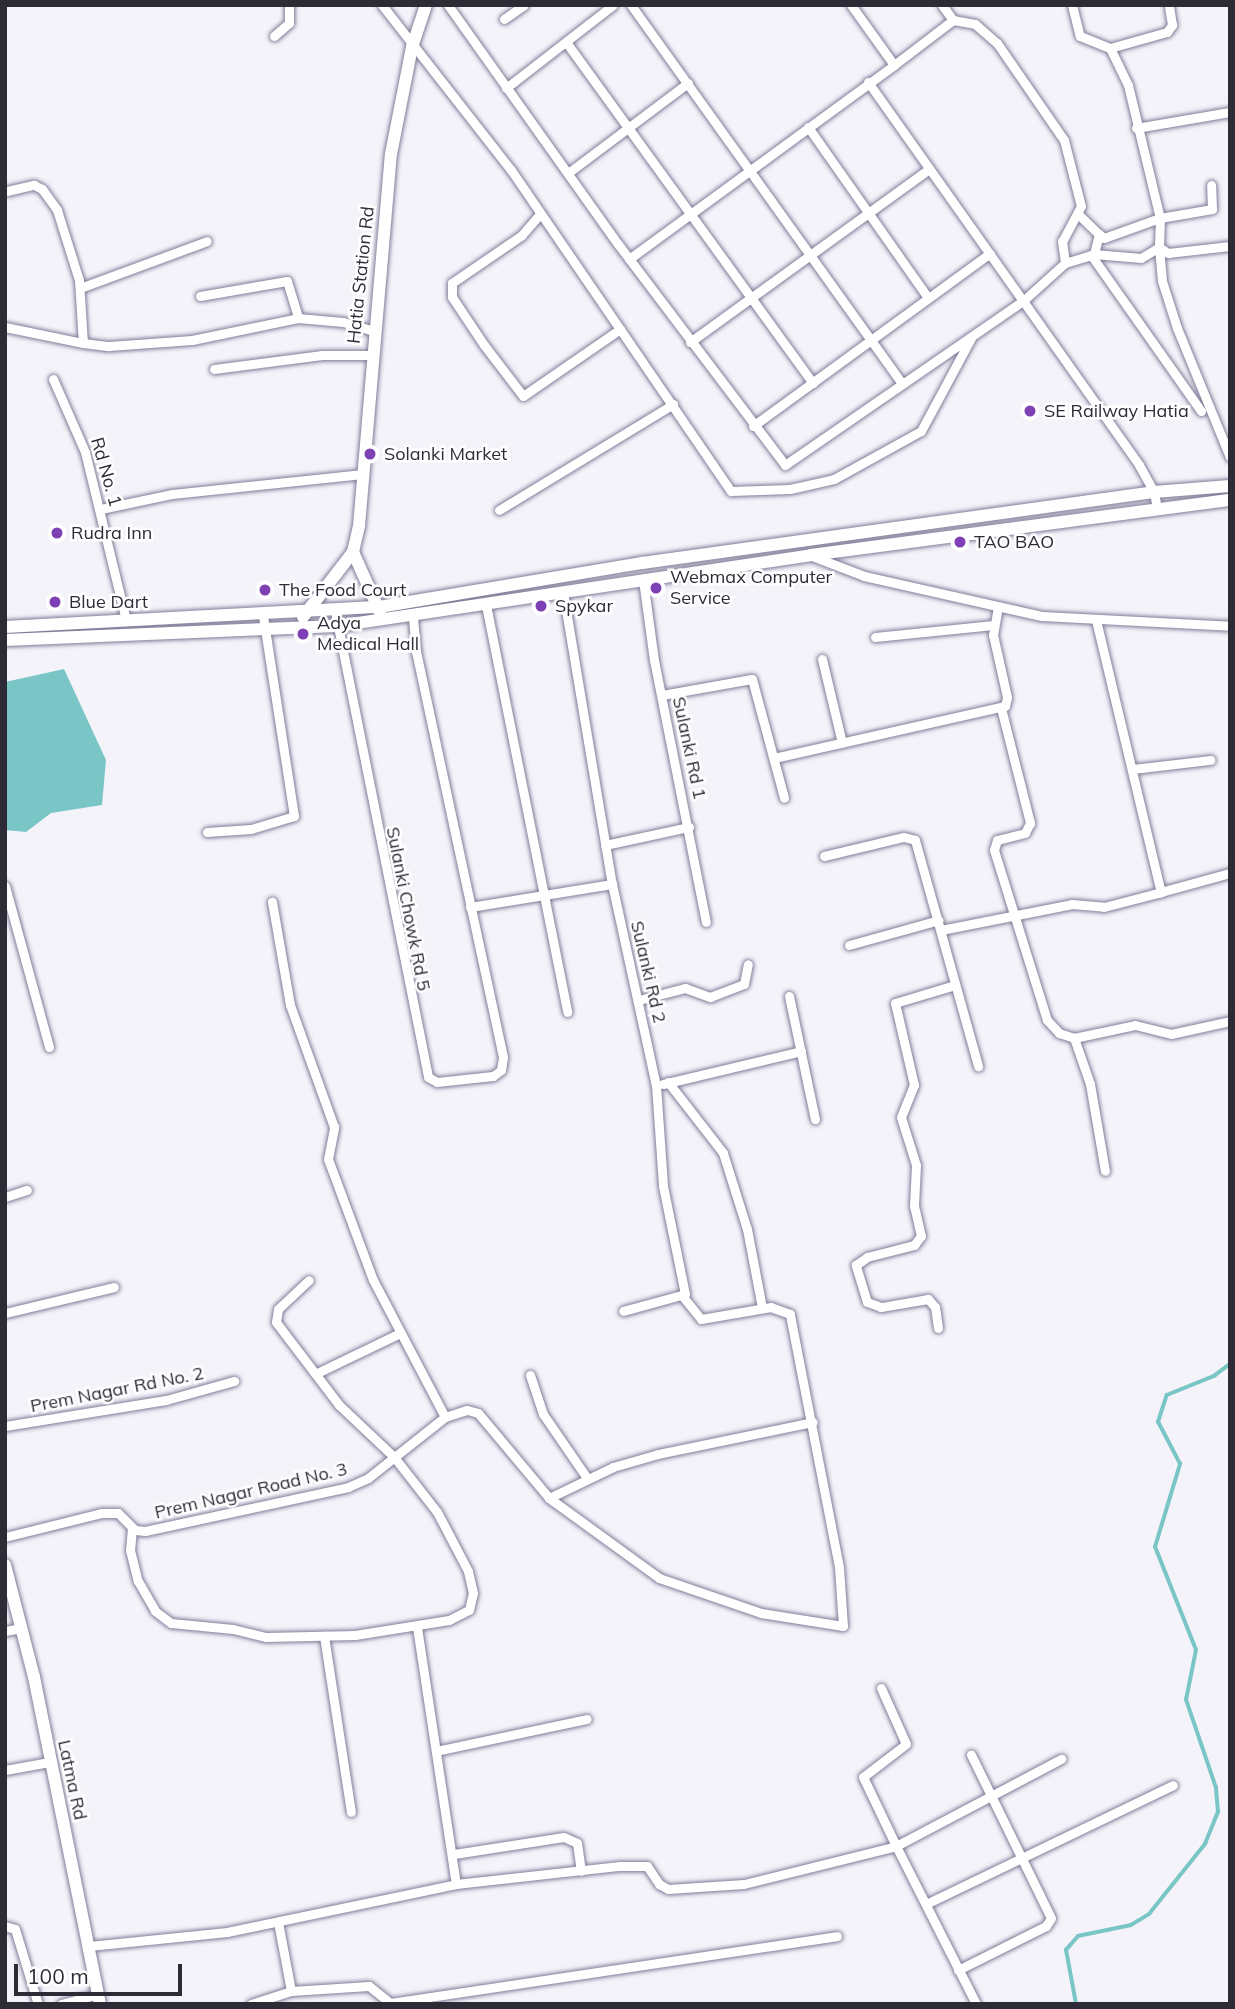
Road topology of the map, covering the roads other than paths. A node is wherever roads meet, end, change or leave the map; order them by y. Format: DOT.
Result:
graph roads {
  1 [pos="289,5"];
  2 [pos="382,5"];
  3 [pos="426,5"];
  4 [pos="448,5"];
  5 [pos="524,5"];
  6 [pos="613,5"];
  7 [pos="631,5"];
  8 [pos="851,5"];
  9 [pos="942,5"];
  10 [pos="1072,5"];
  11 [pos="1169,5"];
  12 [pos="504,19"];
  13 [pos="953,20"];
  14 [pos="274,36"];
  15 [pos="566,42"];
  16 [pos="412,47"];
  17 [pos="1110,48"];
  18 [pos="894,65"];
  19 [pos="868,82"];
  20 [pos="688,83"];
  21 [pos="506,88"];
  22 [pos="1230,111"];
  23 [pos="808,127"];
  24 [pos="628,128"];
  25 [pos="1136,128"];
  26 [pos="749,168"];
  27 [pos="929,169"];
  28 [pos="568,173"];
  29 [pos="1211,185"];
  30 [pos="7,191"];
  31 [pos="690,212"];
  32 [pos="870,212"];
  33 [pos="540,214"];
  34 [pos="1079,215"];
  35 [pos="1160,218"];
  36 [pos="1099,234"];
  37 [pos="207,241"];
  38 [pos="1230,246"];
  39 [pos="1159,247"];
  40 [pos="990,253"];
  41 [pos="809,255"];
  42 [pos="1093,255"];
  43 [pos="629,259"];
  44 [pos="1065,263"];
  45 [pos="80,288"];
  46 [pos="200,296"];
  47 [pos="749,298"];
  48 [pos="928,298"];
  49 [pos="1024,300"];
  50 [pos="298,318"];
  51 [pos="5,327"];
  52 [pos="620,329"];
  53 [pos="374,331"];
  54 [pos="972,338"];
  55 [pos="690,342"];
  56 [pos="872,342"];
  57 [pos="83,343"];
  58 [pos="371,355"];
  59 [pos="214,369"];
  60 [pos="53,379"];
  61 [pos="813,383"];
  62 [pos="902,384"];
  63 [pos="673,404"];
  64 [pos="1201,411"];
  65 [pos="752,426"];
  66 [pos="1230,457"];
  67 [pos="363,474"];
  68 [pos="1230,486"];
  69 [pos="1154,492"];
  70 [pos="1230,500"];
  71 [pos="101,509"];
  72 [pos="1157,509"];
  73 [pos="499,510"];
  74 [pos="353,552"];
  75 [pos="811,555"];
  76 [pos="643,580"];
  77 [pos="563,592"];
  78 [pos="486,606"];
  79 [pos="998,607"];
  80 [pos="335,611"];
  81 [pos="303,613"];
  82 [pos="380,614"];
  83 [pos="264,615"];
  84 [pos="414,617"];
  85 [pos="126,620"];
  86 [pos="1096,620"];
  87 [pos="337,625"];
  88 [pos="993,625"];
  89 [pos="1230,626"];
  90 [pos="5,627"];
  91 [pos="302,627"];
  92 [pos="266,629"];
  93 [pos="875,637"];
  94 [pos="5,640"];
  95 [pos="822,659"];
  96 [pos="662,695"];
  97 [pos="1001,708"];
  98 [pos="842,743"];
  99 [pos="774,758"];
  100 [pos="1210,760"];
  101 [pos="1133,769"];
  102 [pos="784,798"];
  103 [pos="689,827"];
  104 [pos="207,832"];
  105 [pos="605,845"];
  106 [pos="824,856"];
  107 [pos="1230,873"];
  108 [pos="612,884"];
  109 [pos="5,886"];
  110 [pos="1161,892"];
  111 [pos="545,895"];
  112 [pos="272,902"];
  113 [pos="470,907"];
  114 [pos="1014,919"];
  115 [pos="706,922"];
  116 [pos="940,925"];
  117 [pos="849,945"];
  118 [pos="748,964"];
  119 [pos="956,985"];
  120 [pos="789,996"];
  121 [pos="639,1000"];
  122 [pos="567,1012"];
  123 [pos="1230,1021"];
  124 [pos="1074,1038"];
  125 [pos="49,1047"];
  126 [pos="801,1051"];
  127 [pos="978,1066"];
  128 [pos="668,1082"];
  129 [pos="656,1085"];
  130 [pos="815,1119"];
  131 [pos="1105,1171"];
  132 [pos="27,1190"];
  133 [pos="5,1197"];
  134 [pos="309,1280"];
  135 [pos="114,1287"];
  136 [pos="683,1297"];
  137 [pos="762,1308"];
  138 [pos="623,1311"];
  139 [pos="5,1313"];
  140 [pos="938,1328"];
  141 [pos="400,1333"];
  142 [pos="317,1373"];
  143 [pos="530,1375"];
  144 [pos="234,1381"];
  145 [pos="445,1417"];
  146 [pos="813,1422"];
  147 [pos="5,1426"];
  148 [pos="394,1457"];
  149 [pos="587,1478"];
  150 [pos="549,1498"];
  151 [pos="132,1528"];
  152 [pos="5,1537"];
  153 [pos="5,1565"];
  154 [pos="417,1627"];
  155 [pos="23,1628"];
  156 [pos="5,1632"];
  157 [pos="324,1636"];
  158 [pos="881,1688"];
  159 [pos="587,1718"];
  160 [pos="436,1751"];
  161 [pos="971,1755"];
  162 [pos="1061,1759"];
  163 [pos="49,1762"];
  164 [pos="5,1770"];
  165 [pos="1173,1785"];
  166 [pos="992,1796"];
  167 [pos="351,1812"];
  168 [pos="896,1846"];
  169 [pos="454,1854"];
  170 [pos="1022,1858"];
  171 [pos="580,1871"];
  172 [pos="456,1884"];
  173 [pos="926,1904"];
  174 [pos="278,1922"];
  175 [pos="5,1926"];
  176 [pos="837,1936"];
  177 [pos="89,1946"];
  178 [pos="958,1970"];
  179 [pos="291,1991"];
  180 [pos="99,1999"];
  181 [pos="391,2003"];
  182 [pos="38,2004"];
  183 [pos="61,2004"];
  184 [pos="251,2004"];
  185 [pos="976,2004"];
  1 -- 14 [label="street"];
  2 -- 16 [label="street"];
  3 -- 16 [label="main road, Hatia Station Rd"];
  4 -- 21 [label="street"];
  5 -- 12 [label="street"];
  6 -- 15 [label="street"];
  7 -- 20 [label="street"];
  8 -- 18 [label="street"];
  9 -- 13 [label="street"];
  10 -- 17 [label="street"];
  11 -- 17 [label="street"];
  13 -- 18 [label="street"];
  13 -- 34 [label="street"];
  15 -- 21 [label="street"];
  15 -- 24 [label="street"];
  16 -- 33 [label="street"];
  16 -- 53 [label="main road, Hatia Station Rd"];
  17 -- 25 [label="street"];
  18 -- 19 [label="street"];
  19 -- 23 [label="street"];
  19 -- 27 [label="street"];
  20 -- 24 [label="street"];
  20 -- 26 [label="street"];
  21 -- 28 [label="street"];
  22 -- 25 [label="street"];
  23 -- 26 [label="street"];
  23 -- 32 [label="street"];
  24 -- 28 [label="street"];
  24 -- 31 [label="street"];
  25 -- 35 [label="street"];
  26 -- 31 [label="street"];
  26 -- 41 [label="street"];
  27 -- 32 [label="street"];
  27 -- 40 [label="street"];
  28 -- 43 [label="street"];
  29 -- 35 [label="street"];
  30 -- 45 [label="street"];
  31 -- 43 [label="street"];
  31 -- 47 [label="street"];
  32 -- 41 [label="street"];
  32 -- 48 [label="street"];
  33 -- 52 [label="street"];
  33 -- 52 [label="street"];
  34 -- 36 [label="street"];
  34 -- 44 [label="street"];
  35 -- 36 [label="street"];
  35 -- 39 [label="street"];
  36 -- 42 [label="street"];
  37 -- 45 [label="street"];
  38 -- 39 [label="street"];
  39 -- 42 [label="street"];
  39 -- 66 [label="street"];
  40 -- 48 [label="street"];
  40 -- 49 [label="street"];
  41 -- 47 [label="street"];
  41 -- 56 [label="street"];
  42 -- 44 [label="street"];
  42 -- 64 [label="street"];
  43 -- 55 [label="street"];
  44 -- 49 [label="street"];
  45 -- 57 [label="street"];
  46 -- 50 [label="street"];
  47 -- 55 [label="street"];
  47 -- 61 [label="street"];
  48 -- 56 [label="street"];
  49 -- 54 [label="street"];
  49 -- 69 [label="street"];
  50 -- 53 [label="street"];
  50 -- 57 [label="street"];
  51 -- 57 [label="street"];
  52 -- 63 [label="street"];
  53 -- 58 [label="main road, Hatia Station Rd"];
  54 -- 62 [label="street"];
  54 -- 63 [label="street"];
  55 -- 65 [label="street"];
  56 -- 61 [label="street"];
  56 -- 62 [label="street"];
  58 -- 59 [label="street"];
  58 -- 67 [label="main road, Hatia Station Rd"];
  60 -- 71 [label="street, Rd No. 1"];
  61 -- 65 [label="street"];
  62 -- 65 [label="street"];
  63 -- 73 [label="street"];
  67 -- 71 [label="street"];
  67 -- 74 [label="main road, Hatia Station Rd"];
  68 -- 69 [label="main road"];
  69 -- 72 [label="street"];
  69 -- 82 [label="main road"];
  70 -- 72 [label="main road"];
  71 -- 85 [label="street, Rd No. 1"];
  72 -- 75 [label="main road"];
  74 -- 81 [label="main road"];
  74 -- 82 [label="main road"];
  75 -- 76 [label="main road"];
  75 -- 79 [label="street"];
  76 -- 77 [label="main road"];
  76 -- 96 [label="street, Sulanki Rd 1"];
  77 -- 78 [label="main road"];
  77 -- 105 [label="street, Sulanki Rd 2"];
  78 -- 84 [label="main road"];
  78 -- 111 [label="street"];
  79 -- 86 [label="street"];
  79 -- 88 [label="street"];
  80 -- 81 [label="main road"];
  80 -- 82 [label="main road"];
  80 -- 87 [label="street, Sulanki Chowk Rd 5"];
  81 -- 83 [label="main road"];
  81 -- 91 [label="main road"];
  82 -- 84 [label="main road"];
  82 -- 87 [label="main road"];
  83 -- 85 [label="main road"];
  83 -- 92 [label="street"];
  84 -- 113 [label="street"];
  85 -- 90 [label="main road"];
  86 -- 89 [label="street"];
  86 -- 101 [label="street"];
  87 -- 91 [label="main road"];
  87 -- 113 [label="street, Sulanki Chowk Rd 5"];
  88 -- 93 [label="street"];
  88 -- 97 [label="street"];
  91 -- 92 [label="main road"];
  92 -- 94 [label="main road"];
  92 -- 104 [label="street"];
  95 -- 98 [label="street"];
  96 -- 99 [label="street"];
  96 -- 103 [label="street, Sulanki Rd 1"];
  97 -- 98 [label="street"];
  97 -- 114 [label="street"];
  98 -- 99 [label="street"];
  99 -- 102 [label="street"];
  100 -- 101 [label="street"];
  101 -- 110 [label="street"];
  103 -- 105 [label="street"];
  103 -- 115 [label="street, Sulanki Rd 1"];
  105 -- 108 [label="street, Sulanki Rd 2"];
  106 -- 116 [label="street"];
  107 -- 110 [label="street"];
  108 -- 111 [label="street"];
  108 -- 121 [label="street, Sulanki Rd 2"];
  109 -- 125 [label="street"];
  110 -- 114 [label="street"];
  111 -- 113 [label="street"];
  111 -- 122 [label="street"];
  112 -- 141 [label="street"];
  114 -- 116 [label="street"];
  114 -- 124 [label="street"];
  116 -- 117 [label="street"];
  116 -- 119 [label="street"];
  118 -- 121 [label="street"];
  119 -- 127 [label="street"];
  119 -- 140 [label="street"];
  120 -- 126 [label="street"];
  121 -- 129 [label="street, Sulanki Rd 2"];
  123 -- 124 [label="street"];
  124 -- 131 [label="street"];
  126 -- 128 [label="street"];
  126 -- 130 [label="street"];
  128 -- 129 [label="street"];
  128 -- 137 [label="street"];
  129 -- 136 [label="street, Sulanki Rd 2"];
  132 -- 133 [label="street"];
  134 -- 142 [label="street"];
  135 -- 139 [label="street"];
  136 -- 137 [label="street"];
  136 -- 138 [label="street"];
  137 -- 146 [label="street"];
  141 -- 142 [label="street"];
  141 -- 145 [label="street"];
  142 -- 148 [label="street"];
  143 -- 149 [label="street"];
  144 -- 147 [label="street, Prem Nagar Rd No. 2"];
  145 -- 148 [label="street, Prem Nagar Road No. 3"];
  145 -- 150 [label="street"];
  146 -- 149 [label="street"];
  146 -- 150 [label="street"];
  148 -- 151 [label="street, Prem Nagar Road No. 3"];
  148 -- 154 [label="street"];
  149 -- 150 [label="street"];
  151 -- 152 [label="street, Prem Nagar Road No. 3"];
  151 -- 157 [label="street"];
  153 -- 155 [label="main road, Latma Rd"];
  154 -- 157 [label="street"];
  154 -- 160 [label="street"];
  155 -- 156 [label="street"];
  155 -- 163 [label="main road, Latma Rd"];
  157 -- 167 [label="street"];
  158 -- 168 [label="street"];
  159 -- 160 [label="street"];
  160 -- 169 [label="street"];
  161 -- 166 [label="street"];
  162 -- 166 [label="street"];
  163 -- 164 [label="street"];
  163 -- 177 [label="main road, Latma Rd"];
  165 -- 170 [label="street"];
  166 -- 168 [label="street"];
  166 -- 170 [label="street"];
  168 -- 171 [label="street"];
  168 -- 173 [label="street"];
  169 -- 171 [label="street"];
  169 -- 172 [label="street"];
  170 -- 173 [label="street"];
  170 -- 178 [label="street"];
  171 -- 172 [label="street"];
  172 -- 174 [label="street"];
  173 -- 178 [label="street"];
  174 -- 177 [label="street"];
  174 -- 179 [label="street"];
  175 -- 182 [label="street"];
  176 -- 181 [label="street"];
  177 -- 180 [label="main road, Latma Rd"];
  178 -- 185 [label="street"];
  179 -- 181 [label="street"];
  179 -- 184 [label="street"];
  180 -- 183 [label="street"];
}
